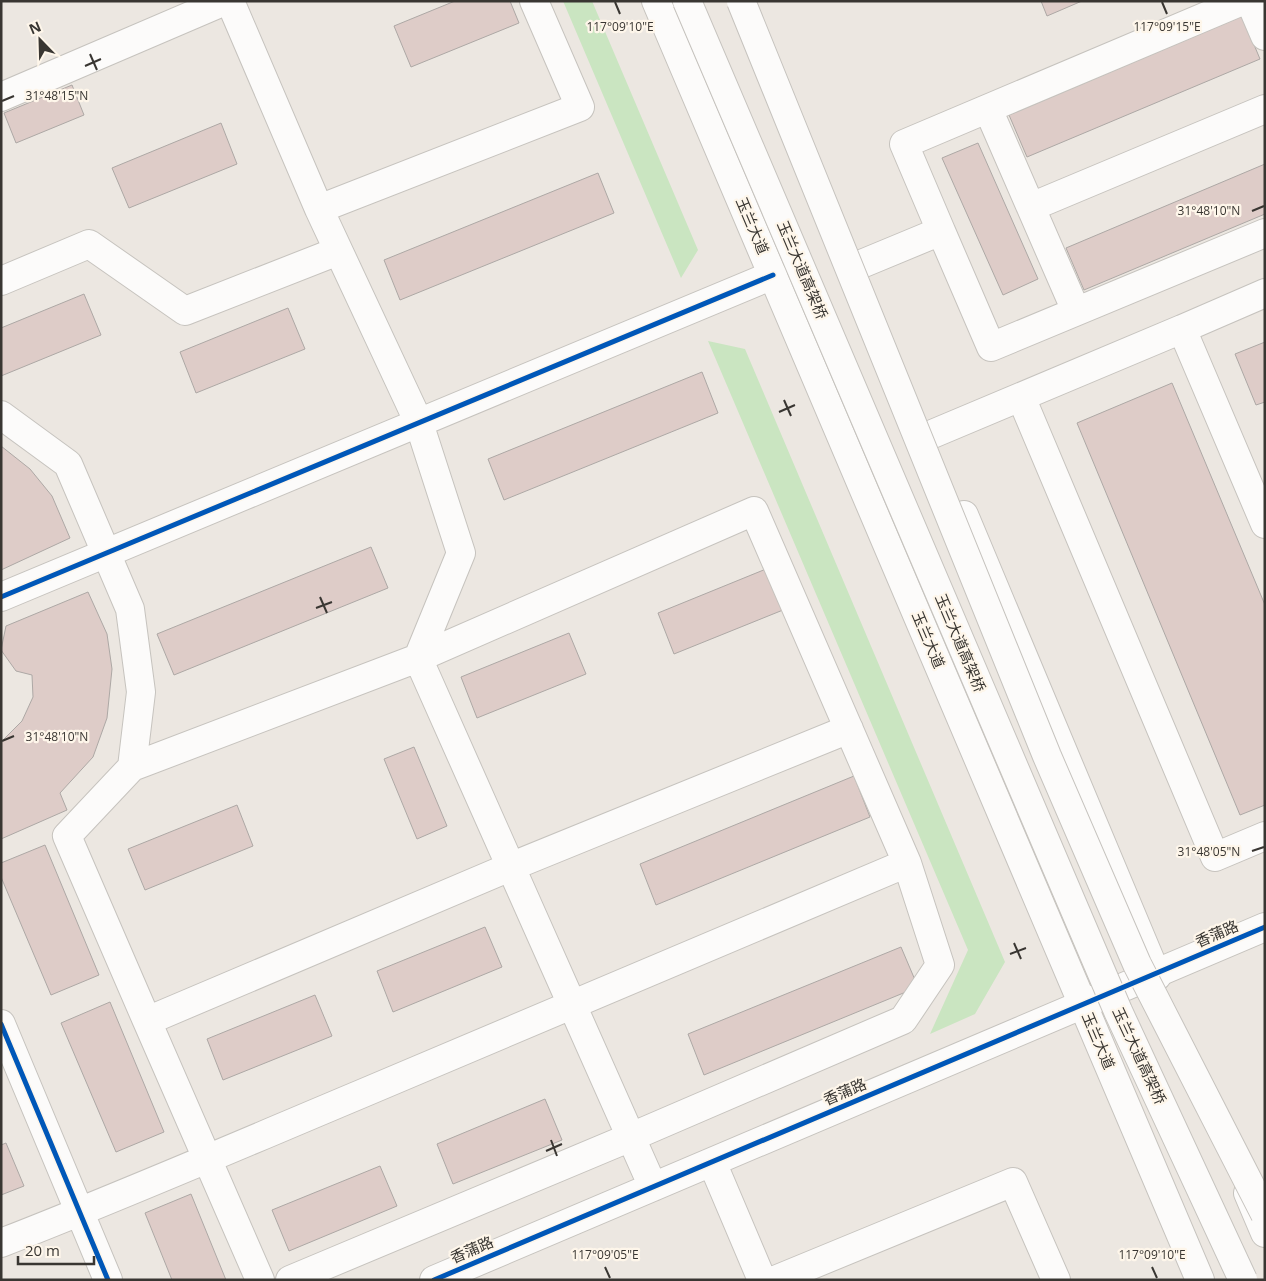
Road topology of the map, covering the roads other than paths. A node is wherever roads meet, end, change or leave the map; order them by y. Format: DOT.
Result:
graph roads {
  1 [pos="225,1"];
  2 [pos="230,1"];
  3 [pos="534,1"];
  4 [pos="656,1"];
  5 [pos="687,1"];
  6 [pos="741,1"];
  7 [pos="748,1"];
  8 [pos="1242,1"];
  9 [pos="1250,1"];
  10 [pos="1265,36"];
  11 [pos="1,97"];
  12 [pos="988,108"];
  13 [pos="1265,109"];
  14 [pos="1031,207"];
  15 [pos="319,209"];
  16 [pos="941,231"];
  17 [pos="1265,232"];
  18 [pos="338,251"];
  19 [pos="859,265"];
  20 [pos="773,276"];
  21 [pos="1,282"];
  22 [pos="1265,294"];
  23 [pos="1076,311"];
  24 [pos="1182,329"];
  25 [pos="1021,396"];
  26 [pos="1,415"];
  27 [pos="419,423"];
  28 [pos="930,435"];
  29 [pos="1265,524"];
  30 [pos="107,553"];
  31 [pos="1,597"];
  32 [pos="418,658"];
  33 [pos="849,729"];
  34 [pos="132,767"];
  35 [pos="1265,836"];
  36 [pos="907,863"];
  37 [pos="510,867"];
  38 [pos="1265,927"];
  39 [pos="1156,974"];
  40 [pos="573,1004"];
  41 [pos="1083,1004"];
  42 [pos="147,1021"];
  43 [pos="1,1024"];
  44 [pos="631,1137"];
  45 [pos="207,1159"];
  46 [pos="712,1162"];
  47 [pos="653,1187"];
  48 [pos="80,1213"];
  49 [pos="1265,1214"];
  50 [pos="1265,1233"];
  51 [pos="1,1244"];
  52 [pos="108,1280"];
  53 [pos="260,1280"];
  54 [pos="290,1280"];
  55 [pos="434,1280"];
  56 [pos="762,1280"];
  57 [pos="774,1280"];
  58 [pos="1056,1280"];
  59 [pos="1200,1280"];
  60 [pos="1243,1280"];
  1 -- 11 [label="main road"];
  2 -- 15 [label="main road"];
  3 -- 15 [label="main road"];
  4 -- 20 [label="main road, 玉兰大道"];
  5 -- 60 [label="main road, 玉兰大道高架桥, bridge"];
  6 -- 49 [label="main road, bridge"];
  7 -- 19 [label="main road"];
  8 -- 12 [label="main road"];
  9 -- 10 [label="main road"];
  12 -- 14 [label="main road"];
  12 -- 16 [label="main road"];
  13 -- 14 [label="main road"];
  14 -- 23 [label="main road"];
  15 -- 18 [label="main road"];
  16 -- 19 [label="main road"];
  16 -- 23 [label="main road"];
  17 -- 23 [label="main road"];
  18 -- 21 [label="main road"];
  18 -- 27 [label="main road"];
  19 -- 28 [label="main road"];
  20 -- 27 [label="main road"];
  20 -- 41 [label="main road, 玉兰大道"];
  22 -- 24 [label="main road"];
  24 -- 25 [label="main road"];
  24 -- 29 [label="main road"];
  25 -- 28 [label="main road"];
  25 -- 35 [label="main road"];
  26 -- 30 [label="main road"];
  27 -- 30 [label="main road"];
  27 -- 32 [label="main road"];
  28 -- 39 [label="main road"];
  30 -- 31 [label="main road"];
  30 -- 34 [label="main road"];
  32 -- 33 [label="main road"];
  32 -- 34 [label="main road"];
  32 -- 37 [label="main road"];
  33 -- 36 [label="main road"];
  33 -- 37 [label="main road"];
  34 -- 42 [label="main road"];
  36 -- 40 [label="main road"];
  36 -- 44 [label="main road"];
  37 -- 40 [label="main road"];
  37 -- 42 [label="main road"];
  38 -- 39 [label="main road, 香蒲路"];
  39 -- 41 [label="main road, 香蒲路"];
  39 -- 50 [label="main road"];
  40 -- 44 [label="main road"];
  40 -- 45 [label="main road"];
  41 -- 46 [label="main road, 香蒲路"];
  41 -- 59 [label="main road, 玉兰大道"];
  42 -- 45 [label="main road"];
  43 -- 48 [label="main road"];
  44 -- 47 [label="main road"];
  44 -- 54 [label="main road"];
  45 -- 48 [label="main road"];
  45 -- 53 [label="main road"];
  46 -- 47 [label="main road, 香蒲路"];
  46 -- 56 [label="main road"];
  47 -- 55 [label="main road, 香蒲路"];
  48 -- 51 [label="main road"];
  48 -- 52 [label="main road"];
  57 -- 58 [label="main road"];
}
